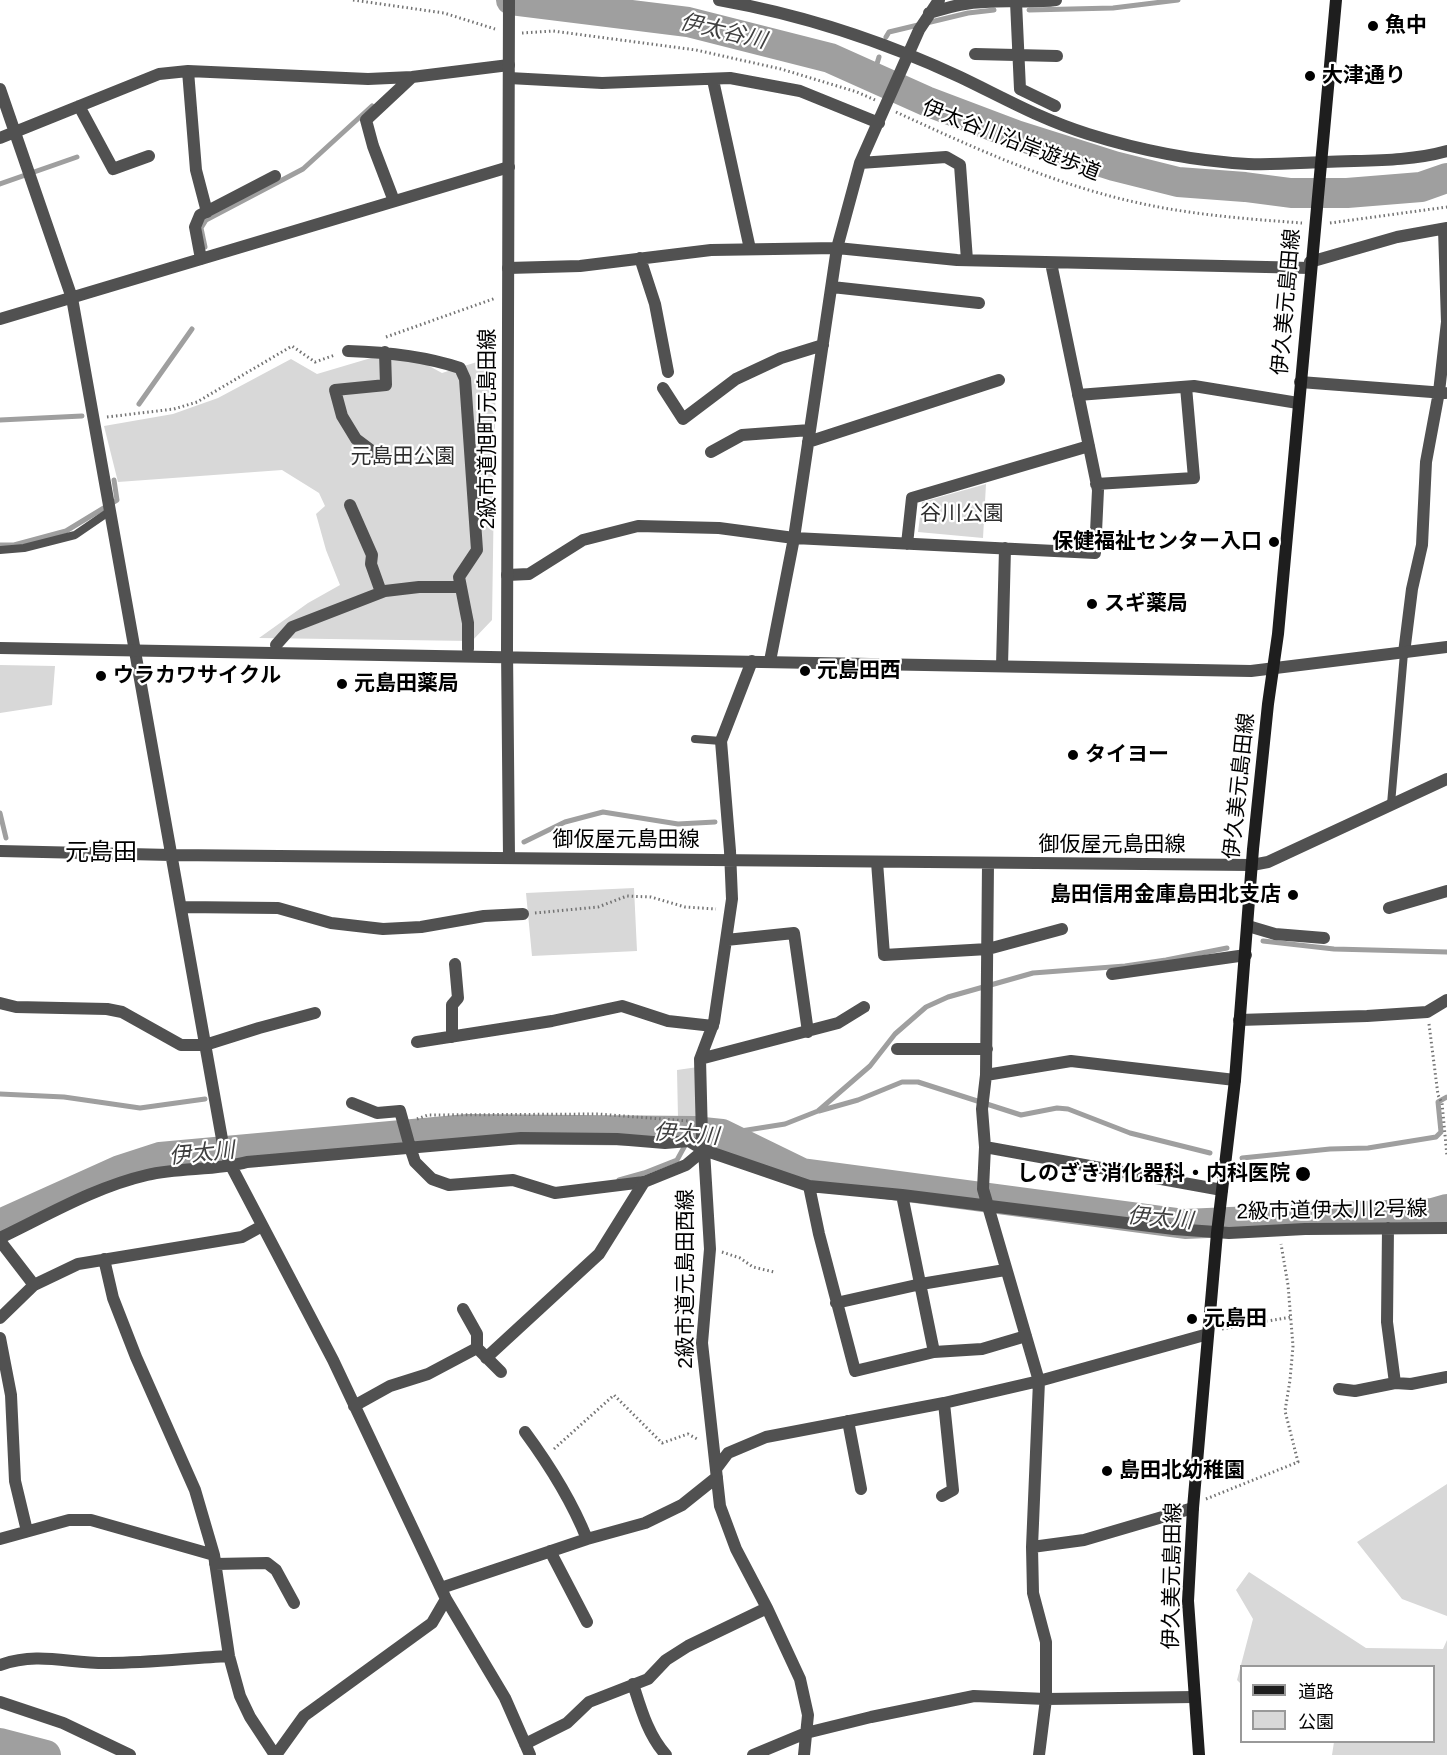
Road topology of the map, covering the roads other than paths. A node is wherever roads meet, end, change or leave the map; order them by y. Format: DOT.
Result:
graph roads {
  1 [pos="509,0"];
  2 [pos="718,0"];
  3 [pos="939,0"];
  4 [pos="1056,0"];
  5 [pos="1336,0"];
  6 [pos="1016,2"];
  7 [pos="924,22"];
  8 [pos="975,54"];
  9 [pos="1019,54"];
  10 [pos="1057,56"];
  11 [pos="907,58"];
  12 [pos="188,71"];
  13 [pos="509,72"];
  14 [pos="412,77"];
  15 [pos="713,80"];
  16 [pos="0,89"];
  17 [pos="79,106"];
  18 [pos="1055,106"];
  19 [pos="879,123"];
  20 [pos="15,132"];
  21 [pos="0,138"];
  22 [pos="1447,151"];
  23 [pos="149,156"];
  24 [pos="860,163"];
  25 [pos="1320,164"];
  26 [pos="509,167"];
  27 [pos="275,176"];
  28 [pos="394,201"];
  29 [pos="207,212"];
  30 [pos="1446,229"];
  31 [pos="837,248"];
  32 [pos="750,249"];
  33 [pos="640,258"];
  34 [pos="201,259"];
  35 [pos="967,260"];
  36 [pos="1051,263"];
  37 [pos="1310,265"];
  38 [pos="508,268"];
  39 [pos="832,287"];
  40 [pos="72,298"];
  41 [pos="979,303"];
  42 [pos="0,319"];
  43 [pos="823,345"];
  44 [pos="348,351"];
  45 [pos="385,352"];
  46 [pos="668,372"];
  47 [pos="999,380"];
  48 [pos="1300,382"];
  49 [pos="1186,387"];
  50 [pos="663,388"];
  51 [pos="1443,393"];
  52 [pos="1078,395"];
  53 [pos="1298,403"];
  54 [pos="809,436"];
  55 [pos="1089,446"];
  56 [pos="711,452"];
  57 [pos="380,457"];
  58 [pos="1096,484"];
  59 [pos="350,505"];
  60 [pos="110,511"];
  61 [pos="794,538"];
  62 [pos="907,544"];
  63 [pos="1005,548"];
  64 [pos="0,550"];
  65 [pos="507,575"];
  66 [pos="460,586"];
  67 [pos="381,592"];
  68 [pos="276,645"];
  69 [pos="1447,647"];
  70 [pos="0,648"];
  71 [pos="468,649"];
  72 [pos="135,650"];
  73 [pos="1404,652"];
  74 [pos="507,656"];
  75 [pos="752,661"];
  76 [pos="770,661"];
  77 [pos="1002,666"];
  78 [pos="1274,669"];
  79 [pos="695,739"];
  80 [pos="721,741"];
  81 [pos="1447,779"];
  82 [pos="1391,804"];
  83 [pos="0,851"];
  84 [pos="171,855"];
  85 [pos="509,858"];
  86 [pos="731,860"];
  87 [pos="877,862"];
  88 [pos="988,864"];
  89 [pos="1252,865"];
  90 [pos="1447,891"];
  91 [pos="181,907"];
  92 [pos="1389,908"];
  93 [pos="523,914"];
  94 [pos="1248,926"];
  95 [pos="1062,929"];
  96 [pos="1324,938"];
  97 [pos="726,940"];
  98 [pos="988,949"];
  99 [pos="1246,955"];
  100 [pos="454,964"];
  101 [pos="1112,975"];
  102 [pos="1447,1000"];
  103 [pos="0,1003"];
  104 [pos="864,1007"];
  105 [pos="315,1012"];
  106 [pos="1239,1020"];
  107 [pos="713,1026"];
  108 [pos="808,1032"];
  109 [pos="452,1037"];
  110 [pos="417,1042"];
  111 [pos="205,1045"];
  112 [pos="897,1049"];
  113 [pos="987,1049"];
  114 [pos="700,1059"];
  115 [pos="986,1075"];
  116 [pos="1235,1080"];
  117 [pos="352,1103"];
  118 [pos="410,1147"];
  119 [pos="985,1147"];
  120 [pos="704,1150"];
  121 [pos="230,1164"];
  122 [pos="644,1182"];
  123 [pos="809,1186"];
  124 [pos="1222,1190"];
  125 [pos="902,1194"];
  126 [pos="986,1198"];
  127 [pos="1218,1225"];
  128 [pos="262,1226"];
  129 [pos="1388,1228"];
  130 [pos="1447,1228"];
  131 [pos="0,1239"];
  132 [pos="104,1259"];
  133 [pos="1005,1270"];
  134 [pos="921,1284"];
  135 [pos="34,1285"];
  136 [pos="836,1303"];
  137 [pos="464,1309"];
  138 [pos="0,1318"];
  139 [pos="1208,1334"];
  140 [pos="1026,1336"];
  141 [pos="0,1338"];
  142 [pos="477,1348"];
  143 [pos="934,1352"];
  144 [pos="486,1358"];
  145 [pos="501,1372"];
  146 [pos="1447,1377"];
  147 [pos="1039,1381"];
  148 [pos="1395,1383"];
  149 [pos="1339,1389"];
  150 [pos="944,1403"];
  151 [pos="354,1406"];
  152 [pos="848,1421"];
  153 [pos="525,1432"];
  154 [pos="716,1473"];
  155 [pos="861,1489"];
  156 [pos="942,1496"];
  157 [pos="1193,1506"];
  158 [pos="27,1531"];
  159 [pos="0,1539"];
  160 [pos="587,1539"];
  161 [pos="1032,1547"];
  162 [pos="550,1551"];
  163 [pos="215,1560"];
  164 [pos="443,1594"];
  165 [pos="294,1603"];
  166 [pos="767,1608"];
  167 [pos="587,1623"];
  168 [pos="229,1656"];
  169 [pos="0,1665"];
  170 [pos="633,1684"];
  171 [pos="1194,1697"];
  172 [pos="1046,1699"];
  173 [pos="0,1702"];
  174 [pos="806,1733"];
  175 [pos="527,1749"];
  176 [pos="130,1755"];
  177 [pos="276,1755"];
  178 [pos="666,1755"];
  179 [pos="753,1755"];
  180 [pos="804,1755"];
  181 [pos="1039,1755"];
  182 [pos="1199,1755"];
  1 -- 13 [label="street, 2級市道旭町元島田線"];
  2 -- 11 [label="street"];
  3 -- 7 [label="street"];
  4 -- 6 [label="street"];
  5 -- 25 [label="main road, 伊久美元島田線"];
  6 -- 7 [label="street"];
  6 -- 9 [label="street"];
  7 -- 11 [label="street"];
  8 -- 9 [label="street"];
  9 -- 10 [label="street"];
  9 -- 18 [label="street"];
  11 -- 19 [label="street"];
  11 -- 25 [label="street"];
  12 -- 14 [label="street"];
  12 -- 17 [label="street"];
  12 -- 29 [label="street"];
  13 -- 14 [label="street"];
  13 -- 15 [label="street"];
  13 -- 26 [label="street, 2級市道旭町元島田線"];
  14 -- 28 [label="street"];
  15 -- 19 [label="street"];
  15 -- 32 [label="street"];
  16 -- 20 [label="street"];
  17 -- 20 [label="street"];
  17 -- 23 [label="street"];
  19 -- 24 [label="street"];
  20 -- 21 [label="street"];
  20 -- 40 [label="street"];
  22 -- 25 [label="street"];
  24 -- 31 [label="street"];
  24 -- 35 [label="street"];
  25 -- 37 [label="main road, 伊久美元島田線"];
  26 -- 28 [label="street"];
  26 -- 38 [label="street, 2級市道旭町元島田線"];
  27 -- 29 [label="street"];
  28 -- 34 [label="street"];
  29 -- 34 [label="street"];
  30 -- 37 [label="street"];
  30 -- 51 [label="street"];
  31 -- 32 [label="street"];
  31 -- 35 [label="street"];
  31 -- 39 [label="street"];
  32 -- 33 [label="street"];
  33 -- 38 [label="street"];
  33 -- 46 [label="street"];
  34 -- 40 [label="street"];
  35 -- 36 [label="street"];
  36 -- 37 [label="street"];
  36 -- 52 [label="street"];
  37 -- 48 [label="main road, 伊久美元島田線"];
  38 -- 65 [label="street, 2級市道旭町元島田線"];
  39 -- 41 [label="street"];
  39 -- 43 [label="street"];
  40 -- 42 [label="street"];
  40 -- 60 [label="street"];
  43 -- 50 [label="street"];
  43 -- 54 [label="street"];
  44 -- 45 [label="street"];
  45 -- 57 [label="street"];
  45 -- 66 [label="street"];
  47 -- 54 [label="street"];
  48 -- 51 [label="street"];
  48 -- 53 [label="main road, 伊久美元島田線"];
  49 -- 52 [label="street"];
  49 -- 53 [label="street"];
  49 -- 58 [label="street"];
  51 -- 73 [label="street"];
  52 -- 55 [label="street"];
  53 -- 78 [label="main road, 伊久美元島田線"];
  54 -- 56 [label="street"];
  54 -- 61 [label="street"];
  55 -- 58 [label="street"];
  55 -- 62 [label="street"];
  58 -- 63 [label="street"];
  59 -- 67 [label="street"];
  60 -- 64 [label="lane"];
  60 -- 72 [label="street"];
  61 -- 62 [label="street"];
  61 -- 65 [label="street"];
  61 -- 76 [label="street"];
  62 -- 63 [label="street"];
  63 -- 77 [label="street"];
  65 -- 74 [label="street, 2級市道旭町元島田線"];
  66 -- 67 [label="street"];
  66 -- 71 [label="street"];
  67 -- 68 [label="street"];
  69 -- 73 [label="street"];
  70 -- 72 [label="street"];
  72 -- 74 [label="street"];
  72 -- 84 [label="street"];
  73 -- 78 [label="street"];
  73 -- 82 [label="lane"];
  74 -- 75 [label="street"];
  74 -- 85 [label="street, 2級市道旭町元島田線"];
  75 -- 76 [label="street"];
  75 -- 80 [label="street"];
  76 -- 77 [label="street"];
  77 -- 78 [label="street"];
  78 -- 89 [label="main road, 伊久美元島田線"];
  79 -- 80 [label="lane"];
  80 -- 86 [label="street, 2級市道元島田西線"];
  81 -- 82 [label="street, 御仮屋元島田線"];
  82 -- 89 [label="street, 御仮屋元島田線"];
  83 -- 84 [label="street, 御仮屋元島田線"];
  84 -- 85 [label="street, 御仮屋元島田線"];
  84 -- 91 [label="street"];
  85 -- 86 [label="street, 御仮屋元島田線"];
  86 -- 87 [label="street, 御仮屋元島田線"];
  86 -- 97 [label="street, 2級市道元島田西線"];
  87 -- 88 [label="street, 御仮屋元島田線"];
  87 -- 98 [label="street"];
  88 -- 89 [label="street, 御仮屋元島田線"];
  88 -- 98 [label="street"];
  89 -- 94 [label="main road, 伊久美元島田線"];
  90 -- 92 [label="street"];
  91 -- 93 [label="street"];
  91 -- 111 [label="street"];
  94 -- 96 [label="street"];
  94 -- 99 [label="main road, 伊久美元島田線"];
  95 -- 98 [label="street"];
  97 -- 107 [label="street, 2級市道元島田西線"];
  97 -- 108 [label="street"];
  98 -- 113 [label="street"];
  99 -- 101 [label="street"];
  99 -- 106 [label="main road, 伊久美元島田線"];
  100 -- 109 [label="street"];
  102 -- 106 [label="street"];
  103 -- 111 [label="street"];
  104 -- 108 [label="street"];
  105 -- 111 [label="street"];
  106 -- 116 [label="main road, 伊久美元島田線"];
  107 -- 109 [label="street"];
  107 -- 114 [label="street, 2級市道元島田西線"];
  108 -- 114 [label="street"];
  109 -- 110 [label="street"];
  111 -- 121 [label="street"];
  112 -- 113 [label="street"];
  113 -- 115 [label="street"];
  114 -- 120 [label="street, 2級市道元島田西線"];
  115 -- 116 [label="street"];
  115 -- 119 [label="street"];
  116 -- 124 [label="main road, 伊久美元島田線"];
  117 -- 118 [label="street"];
  118 -- 120 [label="street, 2級市道伊太川2号線"];
  118 -- 121 [label="street, 2級市道伊太川2号線"];
  118 -- 122 [label="street"];
  119 -- 124 [label="street"];
  119 -- 126 [label="street"];
  120 -- 122 [label="street"];
  120 -- 123 [label="street, 2級市道伊太川2号線"];
  120 -- 154 [label="street, 2級市道元島田西線"];
  121 -- 128 [label="street"];
  121 -- 131 [label="street, 2級市道伊太川2号線"];
  122 -- 144 [label="street"];
  123 -- 125 [label="street, 2級市道伊太川2号線"];
  123 -- 136 [label="street"];
  124 -- 127 [label="main road, 伊久美元島田線"];
  125 -- 126 [label="street, 2級市道伊太川2号線"];
  125 -- 134 [label="street"];
  126 -- 127 [label="street, 2級市道伊太川2号線"];
  126 -- 133 [label="street"];
  127 -- 129 [label="street, 2級市道伊太川2号線"];
  127 -- 139 [label="main road, 伊久美元島田線"];
  128 -- 132 [label="street"];
  128 -- 151 [label="street"];
  129 -- 130 [label="street, 2級市道伊太川2号線"];
  129 -- 148 [label="street"];
  131 -- 135 [label="street"];
  132 -- 135 [label="street"];
  132 -- 163 [label="street"];
  133 -- 134 [label="street"];
  133 -- 140 [label="street"];
  134 -- 136 [label="street"];
  134 -- 143 [label="street"];
  135 -- 138 [label="street"];
  136 -- 143 [label="street"];
  137 -- 142 [label="street"];
  139 -- 147 [label="street"];
  139 -- 157 [label="main road, 伊久美元島田線"];
  140 -- 143 [label="street"];
  140 -- 147 [label="street"];
  141 -- 158 [label="street"];
  142 -- 144 [label="street"];
  142 -- 151 [label="street"];
  144 -- 145 [label="street"];
  146 -- 148 [label="street"];
  147 -- 150 [label="street"];
  147 -- 161 [label="street"];
  148 -- 149 [label="street"];
  150 -- 152 [label="street"];
  150 -- 156 [label="street"];
  151 -- 164 [label="street"];
  152 -- 154 [label="street"];
  152 -- 155 [label="street"];
  153 -- 160 [label="street"];
  154 -- 160 [label="street"];
  154 -- 166 [label="street, 2級市道元島田西線"];
  157 -- 161 [label="street"];
  157 -- 171 [label="main road, 伊久美元島田線"];
  158 -- 159 [label="street"];
  158 -- 163 [label="street"];
  160 -- 162 [label="street"];
  161 -- 172 [label="street"];
  162 -- 164 [label="street"];
  162 -- 167 [label="street"];
  163 -- 165 [label="street"];
  163 -- 168 [label="street"];
  164 -- 175 [label="street"];
  164 -- 177 [label="street"];
  166 -- 170 [label="street"];
  166 -- 174 [label="street, 2級市道元島田西線"];
  168 -- 169 [label="street"];
  168 -- 177 [label="street"];
  170 -- 175 [label="street"];
  170 -- 178 [label="street"];
  171 -- 172 [label="street"];
  171 -- 182 [label="main road, 伊久美元島田線"];
  172 -- 174 [label="street"];
  172 -- 181 [label="street"];
  173 -- 176 [label="street"];
  174 -- 179 [label="street"];
  174 -- 180 [label="street, 2級市道元島田西線"];
}
